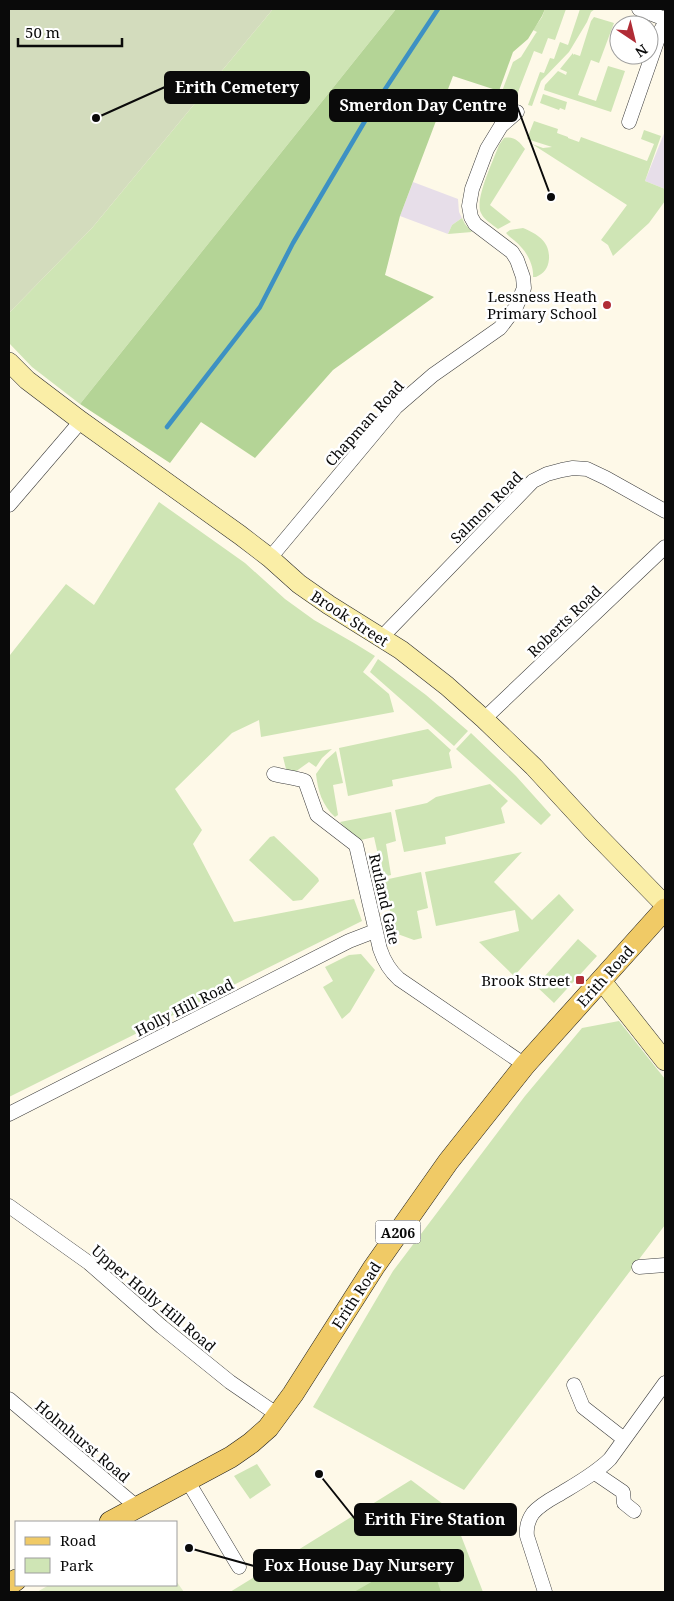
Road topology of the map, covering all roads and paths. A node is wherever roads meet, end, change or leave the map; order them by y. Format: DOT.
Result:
graph roads {
  1 [pos="639,9"];
  2 [pos="665,19"];
  3 [pos="665,23"];
  4 [pos="517,112"];
  5 [pos="629,122"];
  6 [pos="9,362"];
  7 [pos="81,421"];
  8 [pos="9,505"];
  9 [pos="665,511"];
  10 [pos="665,547"];
  11 [pos="270,558"];
  12 [pos="380,638"];
  13 [pos="484,719"];
  14 [pos="274,774"];
  15 [pos="665,905"];
  16 [pos="665,910"];
  17 [pos="375,931"];
  18 [pos="601,980"];
  19 [pos="665,1061"];
  20 [pos="525,1065"];
  21 [pos="9,1114"];
  22 [pos="9,1206"];
  23 [pos="665,1265"];
  24 [pos="639,1267"];
  25 [pos="665,1383"];
  26 [pos="574,1385"];
  27 [pos="9,1399"];
  28 [pos="660,1399"];
  29 [pos="278,1415"];
  30 [pos="624,1439"];
  31 [pos="594,1472"];
  32 [pos="187,1480"];
  33 [pos="137,1507"];
  34 [pos="634,1510"];
  35 [pos="112,1521"];
  36 [pos="240,1567"];
  37 [pos="545,1592"];
  1 -- 2 [label="street"];
  3 -- 5 [label="street"];
  4 -- 11 [label="street, Chapman Road"];
  6 -- 7 [label="street, Brook Street"];
  7 -- 8 [label="street"];
  7 -- 11 [label="street, Brook Street"];
  9 -- 12 [label="street, Salmon Road"];
  10 -- 13 [label="street, Roberts Road"];
  11 -- 12 [label="street, Brook Street"];
  12 -- 13 [label="street, Brook Street"];
  13 -- 15 [label="street, Brook Street"];
  14 -- 17 [label="street, Rutland Gate"];
  16 -- 18 [label="main road, Erith Road / A206"];
  17 -- 20 [label="street, Rutland Gate"];
  17 -- 21 [label="street, Holly Hill Road"];
  18 -- 19 [label="street"];
  18 -- 20 [label="main road, Erith Road / A206"];
  20 -- 29 [label="main road, Erith Road / A206"];
  22 -- 29 [label="street, Upper Holly Hill Road"];
  23 -- 24 [label="street"];
  25 -- 28 [label="street"];
  26 -- 30 [label="street"];
  27 -- 33 [label="street, Holmhurst Road"];
  28 -- 30 [label="street"];
  29 -- 32 [label="main road, Erith Road / A206"];
  30 -- 31 [label="street"];
  31 -- 34 [label="street"];
  31 -- 37 [label="street"];
  32 -- 33 [label="main road, Erith Road / A206"];
  32 -- 36 [label="street"];
  33 -- 35 [label="main road, Erith Road / A206"];
}
